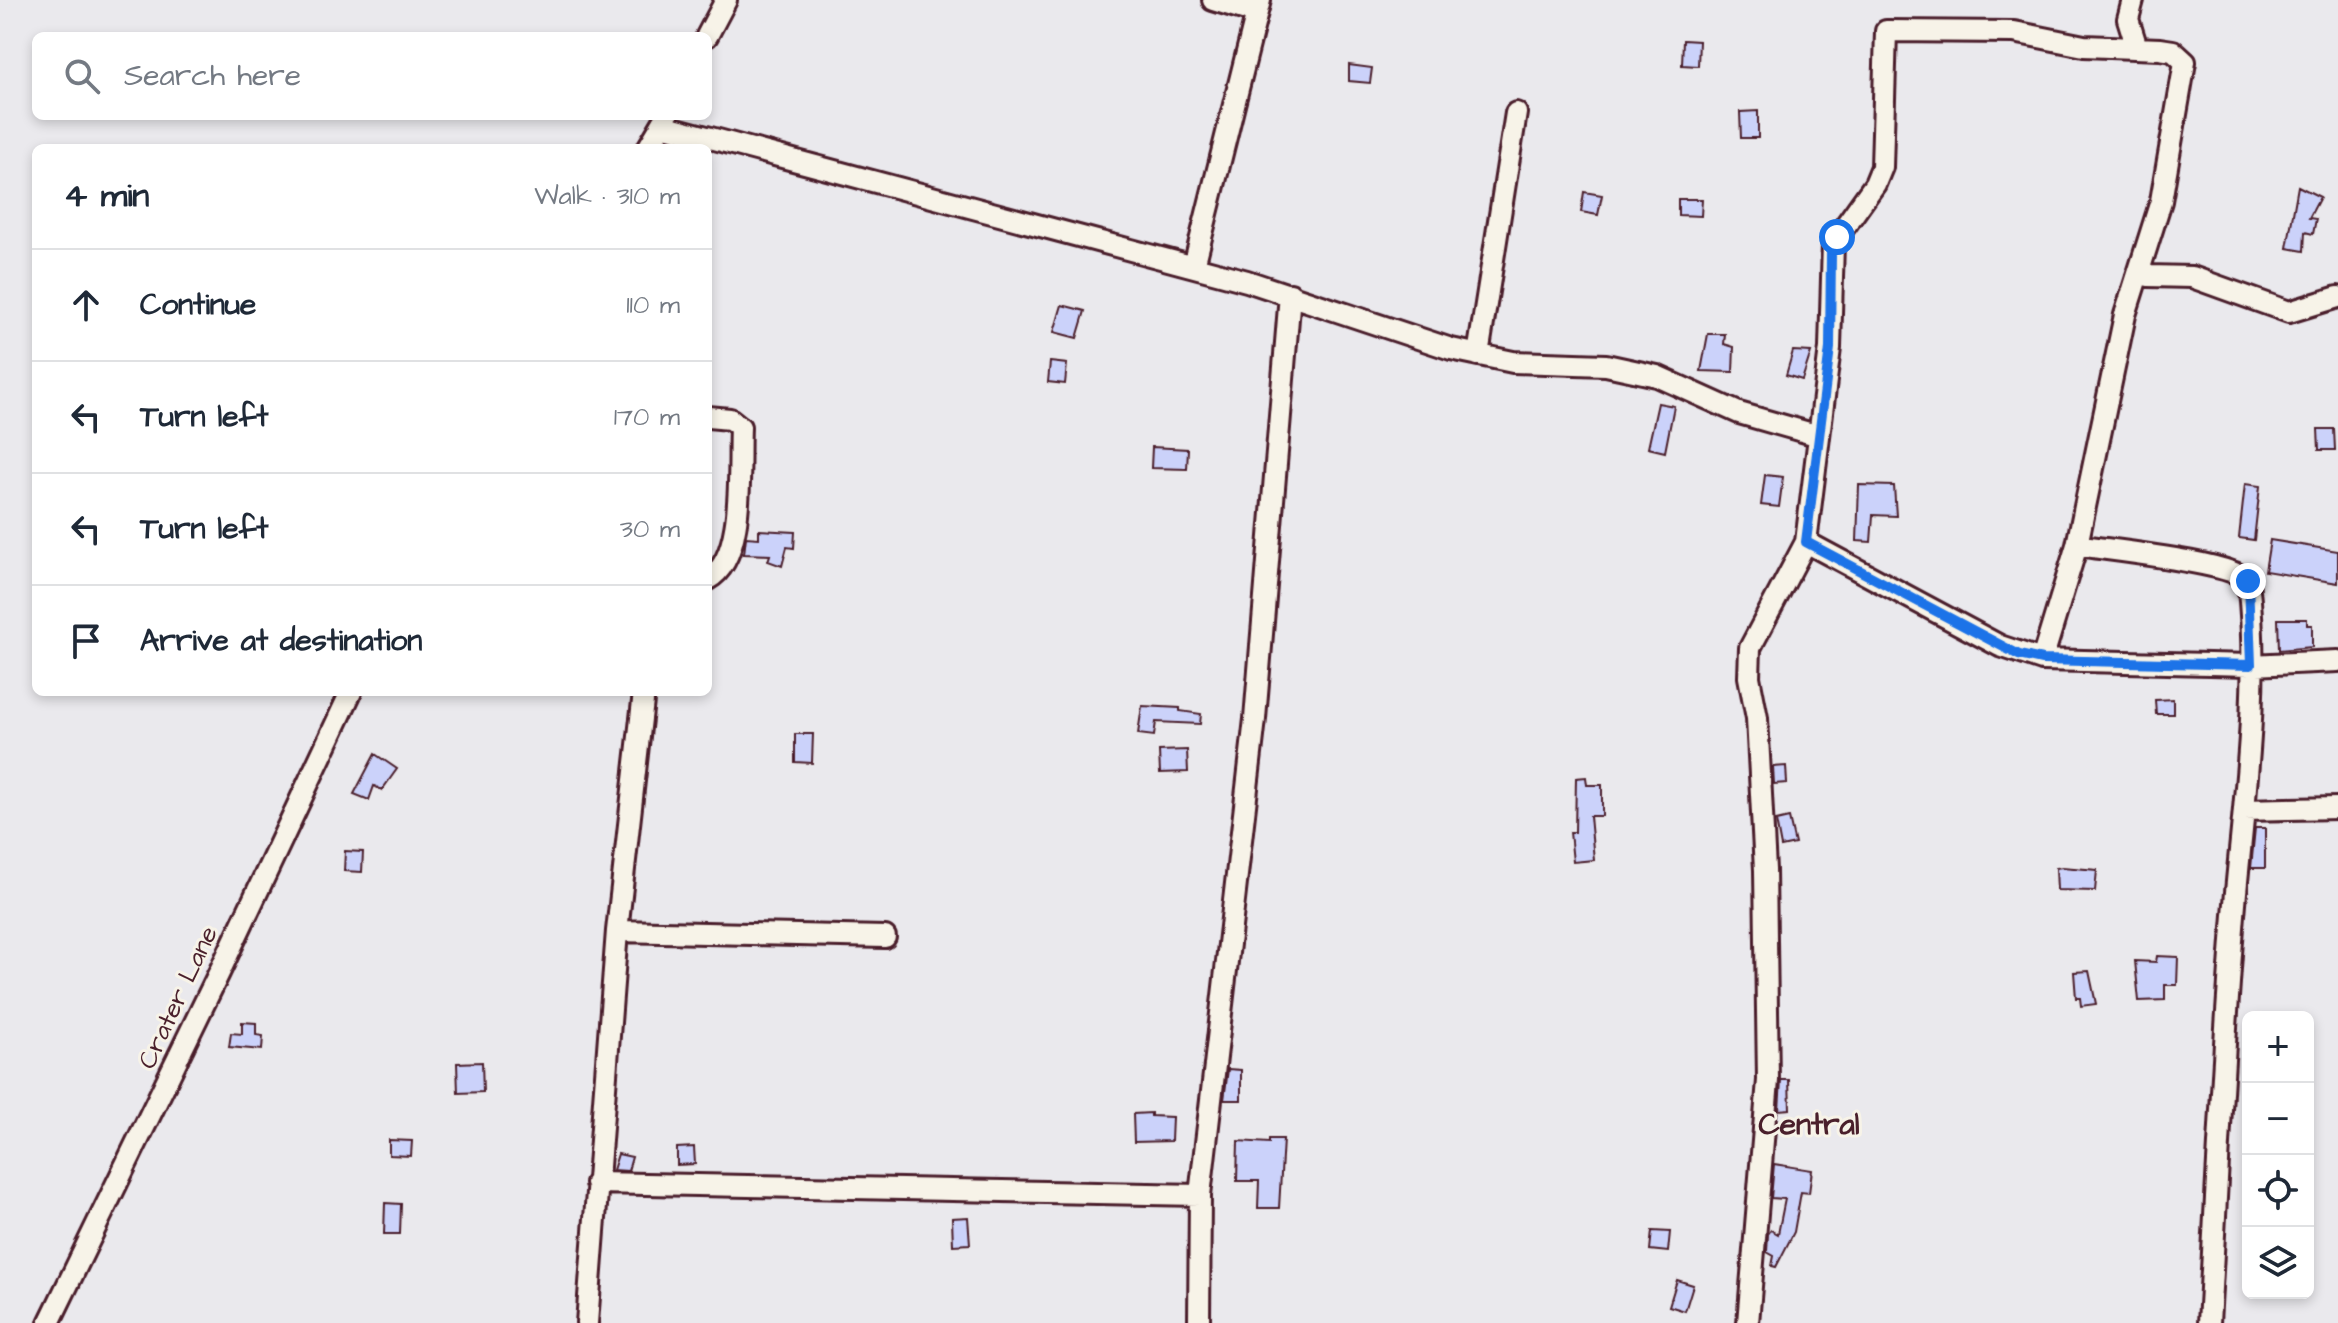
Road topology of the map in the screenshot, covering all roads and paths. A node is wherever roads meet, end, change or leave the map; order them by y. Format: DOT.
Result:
graph roads {
  1 [pos="726,0"];
  2 [pos="1213,0"];
  3 [pos="2133,0"];
  4 [pos="1258,6"];
  5 [pos="709,32"];
  6 [pos="2137,48"];
  7 [pos="1516,113"];
  8 [pos="664,121"];
  9 [pos="650,144"];
  10 [pos="1194,266"];
  11 [pos="2140,269"];
  12 [pos="1290,294"];
  13 [pos="2338,297"];
  14 [pos="1478,355"];
  15 [pos="712,417"];
  16 [pos="1816,435"];
  17 [pos="1806,542"];
  18 [pos="2077,545"];
  19 [pos="712,577"];
  20 [pos="2042,660"];
  21 [pos="2338,661"];
  22 [pos="2251,665"];
  23 [pos="349,696"];
  24 [pos="644,696"];
  25 [pos="2338,808"];
  26 [pos="2244,810"];
  27 [pos="617,931"];
  28 [pos="885,937"];
  29 [pos="596,1183"];
  30 [pos="1200,1195"];
  31 [pos="49,1323"];
  32 [pos="587,1323"];
  33 [pos="1199,1323"];
  34 [pos="1748,1323"];
  35 [pos="2209,1323"];
  1 -- 5 [label="street"];
  2 -- 4 [label="street"];
  3 -- 6 [label="street"];
  4 -- 10 [label="street"];
  6 -- 11 [label="street"];
  6 -- 16 [label="street"];
  7 -- 14 [label="street"];
  8 -- 9 [label="street"];
  8 -- 10 [label="street"];
  10 -- 12 [label="street"];
  11 -- 13 [label="street"];
  11 -- 18 [label="street"];
  12 -- 14 [label="street"];
  12 -- 30 [label="street"];
  14 -- 16 [label="street"];
  15 -- 19 [label="street"];
  16 -- 17 [label="street"];
  17 -- 20 [label="street"];
  17 -- 34 [label="street"];
  18 -- 20 [label="street"];
  18 -- 22 [label="street"];
  20 -- 22 [label="street"];
  21 -- 22 [label="street"];
  22 -- 26 [label="street"];
  23 -- 31 [label="street, Crater Lane"];
  24 -- 27 [label="street"];
  25 -- 26 [label="street"];
  26 -- 35 [label="street"];
  27 -- 28 [label="street"];
  27 -- 29 [label="street"];
  29 -- 30 [label="street"];
  29 -- 32 [label="street"];
  30 -- 33 [label="street"];
}
